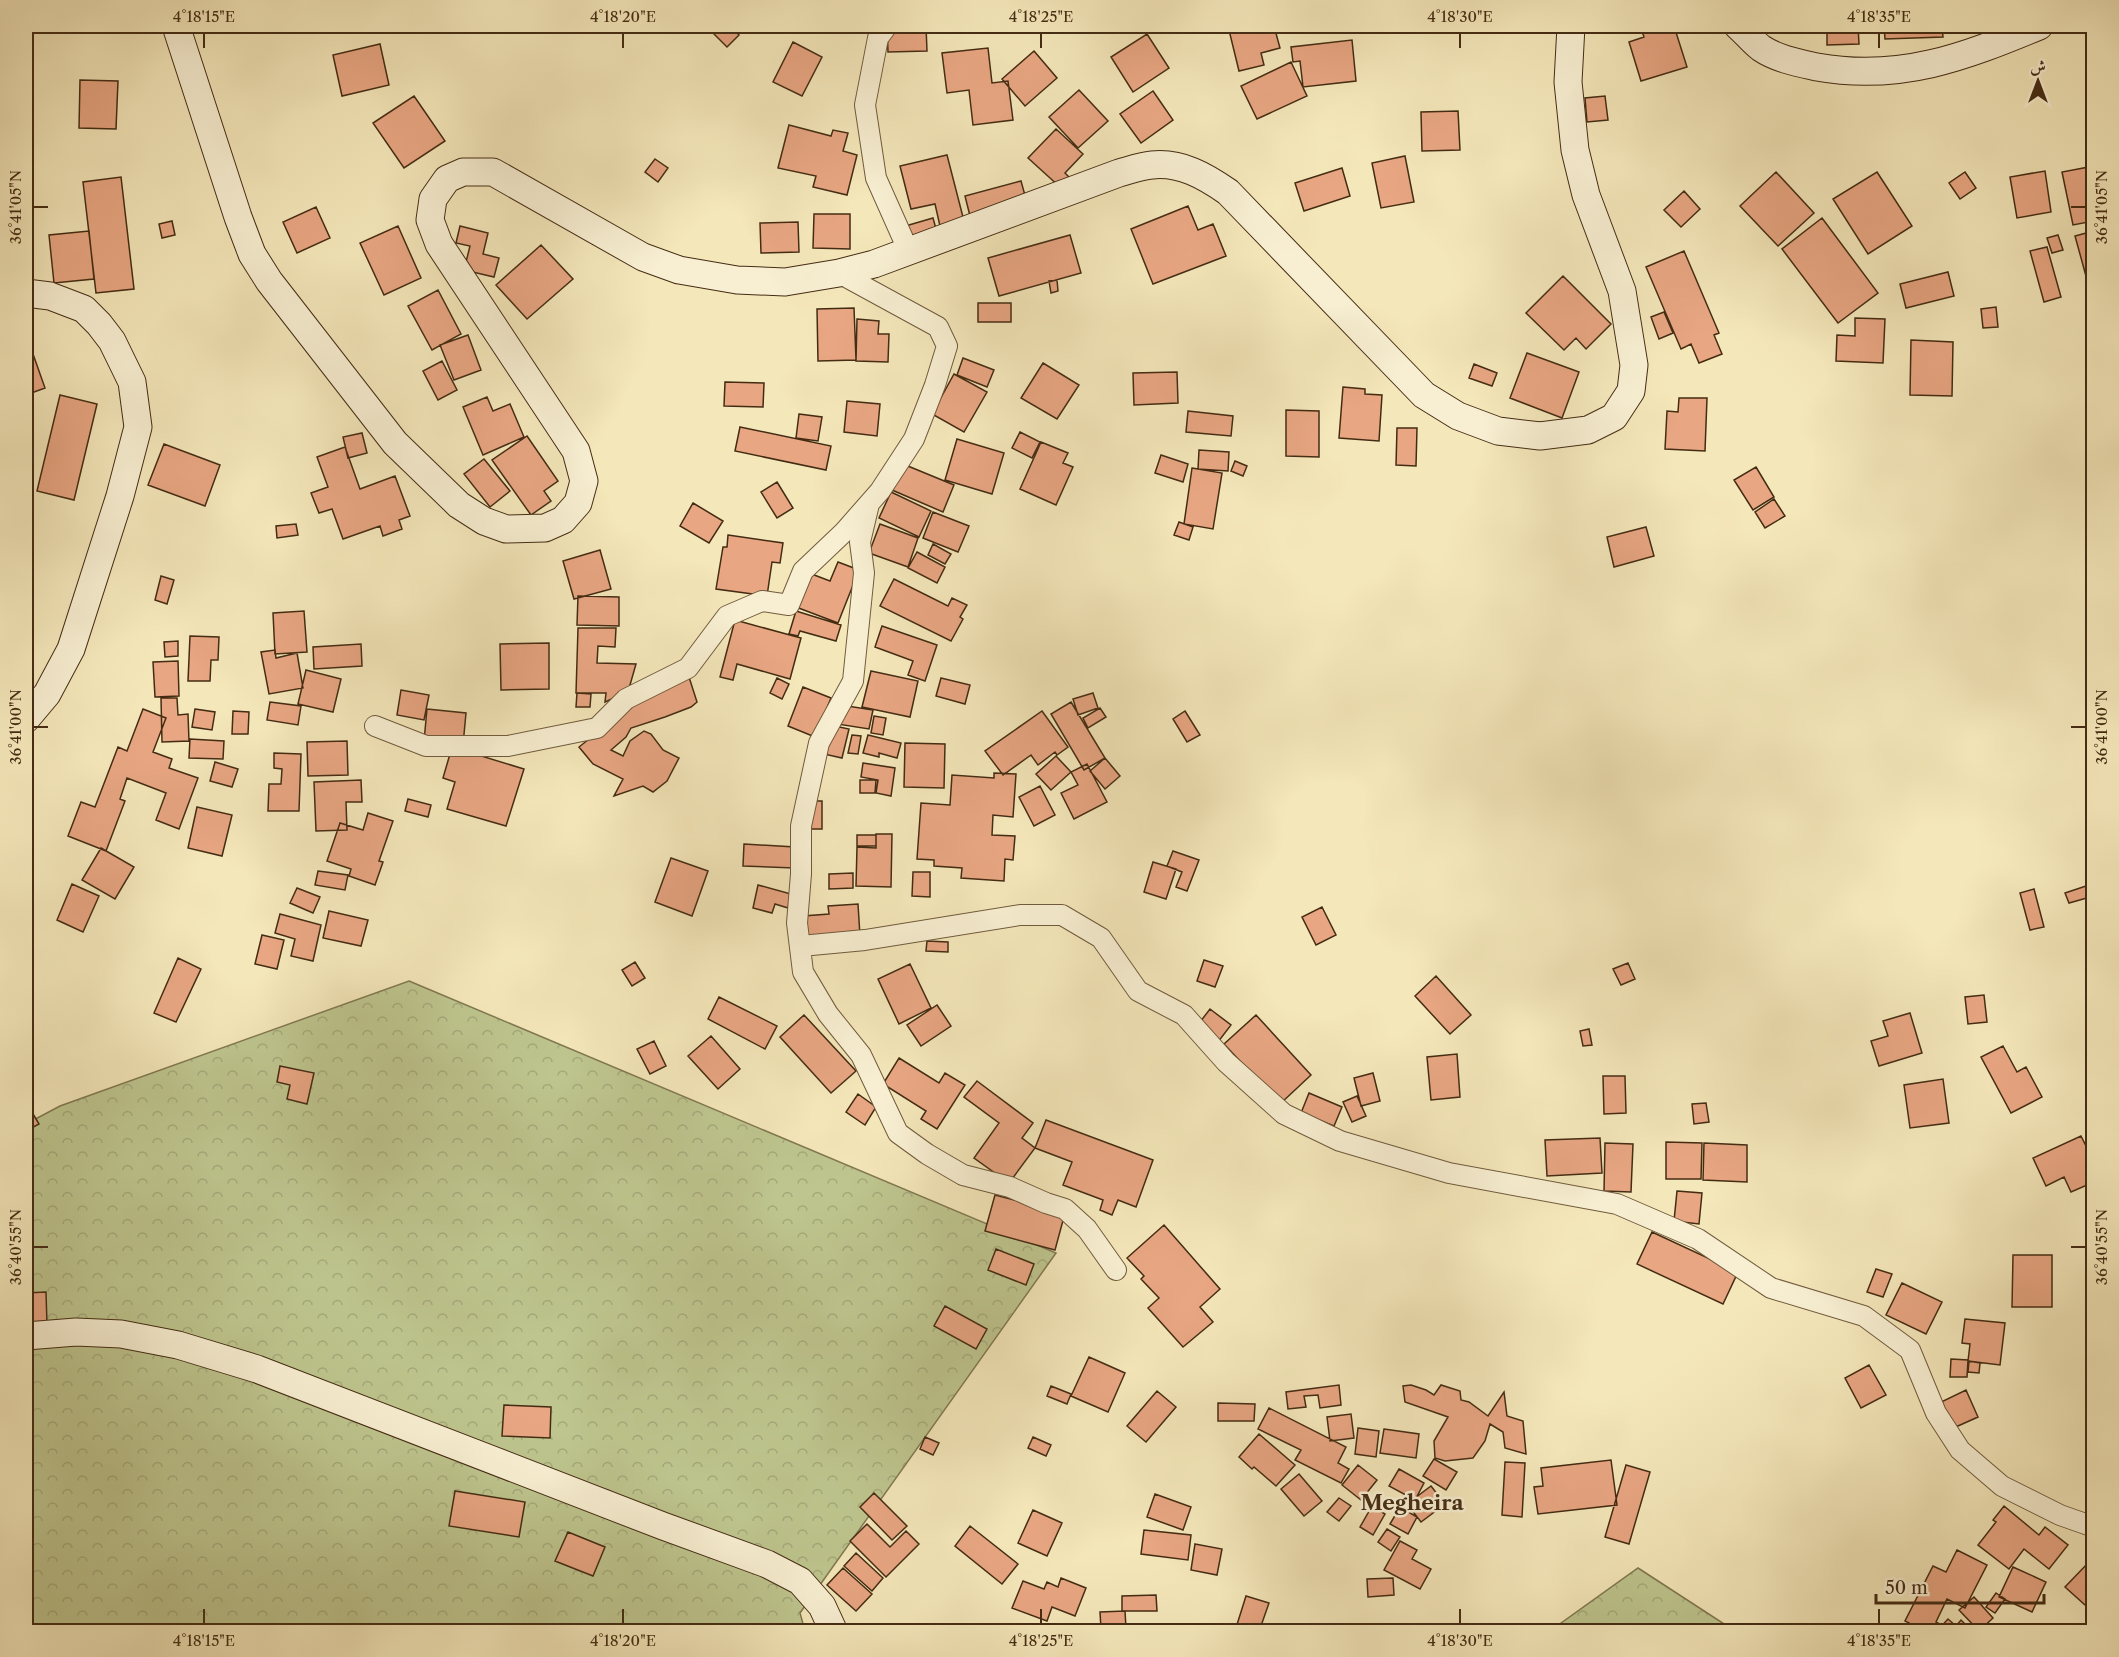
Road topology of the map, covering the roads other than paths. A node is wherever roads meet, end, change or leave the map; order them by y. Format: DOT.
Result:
graph roads {
  1 [pos="176,26"];
  2 [pos="887,26"];
  3 [pos="1571,26"];
  4 [pos="1738,26"];
  5 [pos="2039,26"];
  6 [pos="909,252"];
  7 [pos="839,273"];
  8 [pos="26,294"];
  9 [pos="868,504"];
  10 [pos="26,719"];
  11 [pos="375,726"];
  12 [pos="801,946"];
  13 [pos="1116,1270"];
  14 [pos="26,1336"];
  15 [pos="2094,1527"];
  16 [pos="834,1632"];
  1 -- 7 [label="main road"];
  2 -- 6 [label="street"];
  3 -- 6 [label="main road"];
  4 -- 5 [label="main road"];
  6 -- 7 [label="main road"];
  7 -- 9 [label="street"];
  8 -- 10 [label="main road"];
  9 -- 11 [label="street"];
  9 -- 12 [label="street"];
  12 -- 13 [label="street"];
  12 -- 15 [label="street"];
  14 -- 16 [label="main road"];
}
